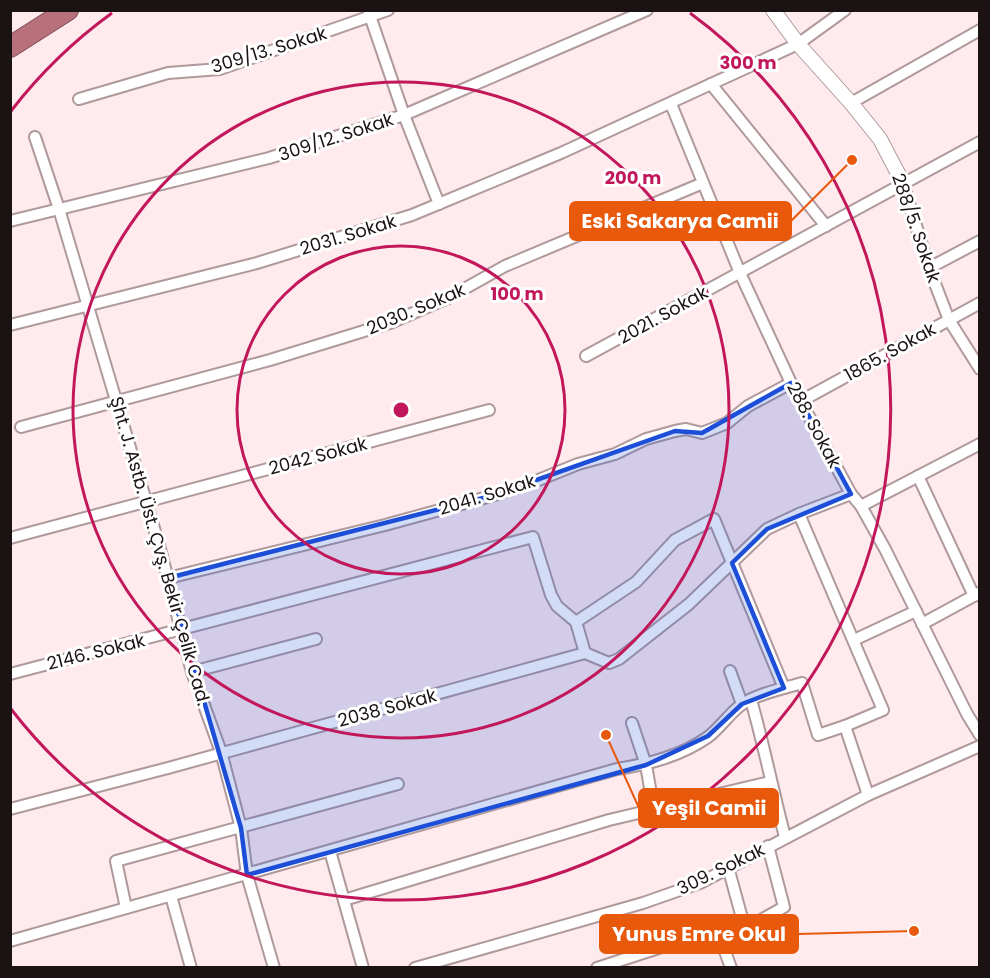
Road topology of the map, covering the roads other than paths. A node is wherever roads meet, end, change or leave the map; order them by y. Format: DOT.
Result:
graph roads {
  1 [pos="68,10"];
  2 [pos="388,10"];
  3 [pos="647,10"];
  4 [pos="773,10"];
  5 [pos="845,10"];
  6 [pos="369,14"];
  7 [pos="980,30"];
  8 [pos="798,44"];
  9 [pos="10,47"];
  10 [pos="711,84"];
  11 [pos="79,99"];
  12 [pos="852,103"];
  13 [pos="671,104"];
  14 [pos="404,115"];
  15 [pos="35,137"];
  16 [pos="980,142"];
  17 [pos="703,183"];
  18 [pos="903,183"];
  19 [pos="439,204"];
  20 [pos="59,209"];
  21 [pos="10,221"];
  22 [pos="825,225"];
  23 [pos="980,242"];
  24 [pos="929,268"];
  25 [pos="740,273"];
  26 [pos="980,303"];
  27 [pos="87,305"];
  28 [pos="949,320"];
  29 [pos="10,325"];
  30 [pos="586,357"];
  31 [pos="980,369"];
  32 [pos="790,383"];
  33 [pos="801,401"];
  34 [pos="116,402"];
  35 [pos="489,410"];
  36 [pos="21,427"];
  37 [pos="980,444"];
  38 [pos="918,476"];
  39 [pos="851,494"];
  40 [pos="146,501"];
  41 [pos="861,506"];
  42 [pos="799,514"];
  43 [pos="10,538"];
  44 [pos="732,563"];
  45 [pos="168,578"];
  46 [pos="977,594"];
  47 [pos="916,611"];
  48 [pos="576,622"];
  49 [pos="922,624"];
  50 [pos="182,630"];
  51 [pos="316,639"];
  52 [pos="854,640"];
  53 [pos="585,653"];
  54 [pos="730,671"];
  55 [pos="192,672"];
  56 [pos="10,674"];
  57 [pos="784,688"];
  58 [pos="747,702"];
  59 [pos="632,723"];
  60 [pos="845,726"];
  61 [pos="980,735"];
  62 [pos="980,746"];
  63 [pos="220,752"];
  64 [pos="646,765"];
  65 [pos="770,782"];
  66 [pos="398,784"];
  67 [pos="868,795"];
  68 [pos="10,809"];
  69 [pos="654,811"];
  70 [pos="241,828"];
  71 [pos="785,837"];
  72 [pos="768,846"];
  73 [pos="330,850"];
  74 [pos="728,867"];
  75 [pos="248,874"];
  76 [pos="171,896"];
  77 [pos="344,900"];
  78 [pos="126,908"];
  79 [pos="717,929"];
  80 [pos="746,929"];
  81 [pos="10,941"];
  82 [pos="191,968"];
  83 [pos="274,968"];
  84 [pos="363,968"];
  85 [pos="415,968"];
  86 [pos="597,968"];
  87 [pos="731,968"];
  1 -- 9 [label="highway"];
  2 -- 6 [label="street, 309/13. Sokak"];
  3 -- 14 [label="street, 309/12. Sokak"];
  4 -- 8 [label="street, 288/5. Sokak"];
  5 -- 8 [label="street, 2031. Sokak"];
  6 -- 11 [label="street, 309/13. Sokak"];
  6 -- 14 [label="street"];
  7 -- 12 [label="street"];
  8 -- 10 [label="street, 2031. Sokak"];
  8 -- 12 [label="street, 288/5. Sokak"];
  10 -- 13 [label="street, 2031. Sokak"];
  10 -- 22 [label="street"];
  12 -- 18 [label="street, 288/5. Sokak"];
  13 -- 17 [label="street, 288. Sokak"];
  13 -- 19 [label="street, 2031. Sokak"];
  14 -- 19 [label="street"];
  14 -- 20 [label="street, 309/12. Sokak"];
  15 -- 20 [label="street, Şht. J. Astb. Üst. Çvş. Bekir Çelik Cad."];
  16 -- 18 [label="street, 2021. Sokak"];
  17 -- 25 [label="street, 288. Sokak"];
  17 -- 34 [label="street, 2030. Sokak"];
  18 -- 22 [label="street, 2021. Sokak"];
  18 -- 24 [label="street, 288/5. Sokak"];
  19 -- 27 [label="street, 2031. Sokak"];
  20 -- 21 [label="street, 309/12. Sokak"];
  20 -- 27 [label="street, Şht. J. Astb. Üst. Çvş. Bekir Çelik Cad."];
  22 -- 25 [label="street, 2021. Sokak"];
  23 -- 24 [label="street"];
  24 -- 28 [label="street, 288/5. Sokak"];
  25 -- 30 [label="street, 2021. Sokak"];
  25 -- 32 [label="street, 288. Sokak"];
  26 -- 28 [label="street, 1865. Sokak"];
  27 -- 29 [label="street, 2031. Sokak"];
  27 -- 34 [label="street, Şht. J. Astb. Üst. Çvş. Bekir Çelik Cad."];
  28 -- 31 [label="street, 288/5. Sokak"];
  28 -- 33 [label="street, 1865. Sokak"];
  32 -- 33 [label="street, 288. Sokak"];
  32 -- 45 [label="street, 2041. Sokak"];
  33 -- 39 [label="street, 288. Sokak"];
  34 -- 36 [label="street, 2030. Sokak"];
  34 -- 40 [label="street, Şht. J. Astb. Üst. Çvş. Bekir Çelik Cad."];
  35 -- 40 [label="street, 2042 Sokak"];
  37 -- 38 [label="street"];
  38 -- 41 [label="street"];
  38 -- 46 [label="street"];
  39 -- 41 [label="street, 288. Sokak"];
  39 -- 42 [label="street"];
  40 -- 43 [label="street, 2042 Sokak"];
  40 -- 45 [label="street, Şht. J. Astb. Üst. Çvş. Bekir Çelik Cad."];
  41 -- 47 [label="street, 288. Sokak"];
  42 -- 44 [label="street"];
  42 -- 52 [label="street"];
  44 -- 48 [label="street"];
  44 -- 53 [label="street"];
  44 -- 57 [label="street"];
  45 -- 50 [label="street, Şht. J. Astb. Üst. Çvş. Bekir Çelik Cad."];
  46 -- 49 [label="street"];
  47 -- 49 [label="street, 288. Sokak"];
  47 -- 52 [label="street"];
  48 -- 50 [label="street, 2146. Sokak"];
  48 -- 53 [label="street"];
  49 -- 61 [label="street, 288. Sokak"];
  50 -- 55 [label="street, Şht. J. Astb. Üst. Çvş. Bekir Çelik Cad."];
  50 -- 56 [label="street, 2146. Sokak"];
  51 -- 55 [label="street"];
  52 -- 60 [label="street"];
  53 -- 63 [label="street, 2038 Sokak"];
  54 -- 58 [label="street"];
  55 -- 63 [label="street, Şht. J. Astb. Üst. Çvş. Bekir Çelik Cad."];
  57 -- 58 [label="street"];
  57 -- 60 [label="street"];
  58 -- 64 [label="street"];
  58 -- 65 [label="street"];
  59 -- 64 [label="street"];
  60 -- 67 [label="street"];
  62 -- 67 [label="street, 309. Sokak"];
  63 -- 68 [label="street, 2038 Sokak"];
  63 -- 70 [label="street, Şht. J. Astb. Üst. Çvş. Bekir Çelik Cad."];
  64 -- 69 [label="street"];
  64 -- 73 [label="street"];
  65 -- 69 [label="street"];
  65 -- 71 [label="street"];
  66 -- 70 [label="street"];
  67 -- 71 [label="street, 309. Sokak"];
  69 -- 77 [label="street"];
  70 -- 75 [label="street, Şht. J. Astb. Üst. Çvş. Bekir Çelik Cad."];
  70 -- 78 [label="street"];
  71 -- 72 [label="street, 309. Sokak"];
  72 -- 74 [label="street, 309. Sokak"];
  72 -- 80 [label="street"];
  73 -- 75 [label="street"];
  73 -- 77 [label="street"];
  74 -- 80 [label="street"];
  74 -- 85 [label="street, 309. Sokak"];
  75 -- 76 [label="street"];
  75 -- 83 [label="street, Şht. J. Astb. Üst. Çvş. Bekir Çelik Cad."];
  76 -- 78 [label="street"];
  76 -- 82 [label="street"];
  77 -- 84 [label="street"];
  78 -- 81 [label="street"];
  79 -- 80 [label="street"];
  79 -- 86 [label="street"];
  79 -- 87 [label="street"];
}
